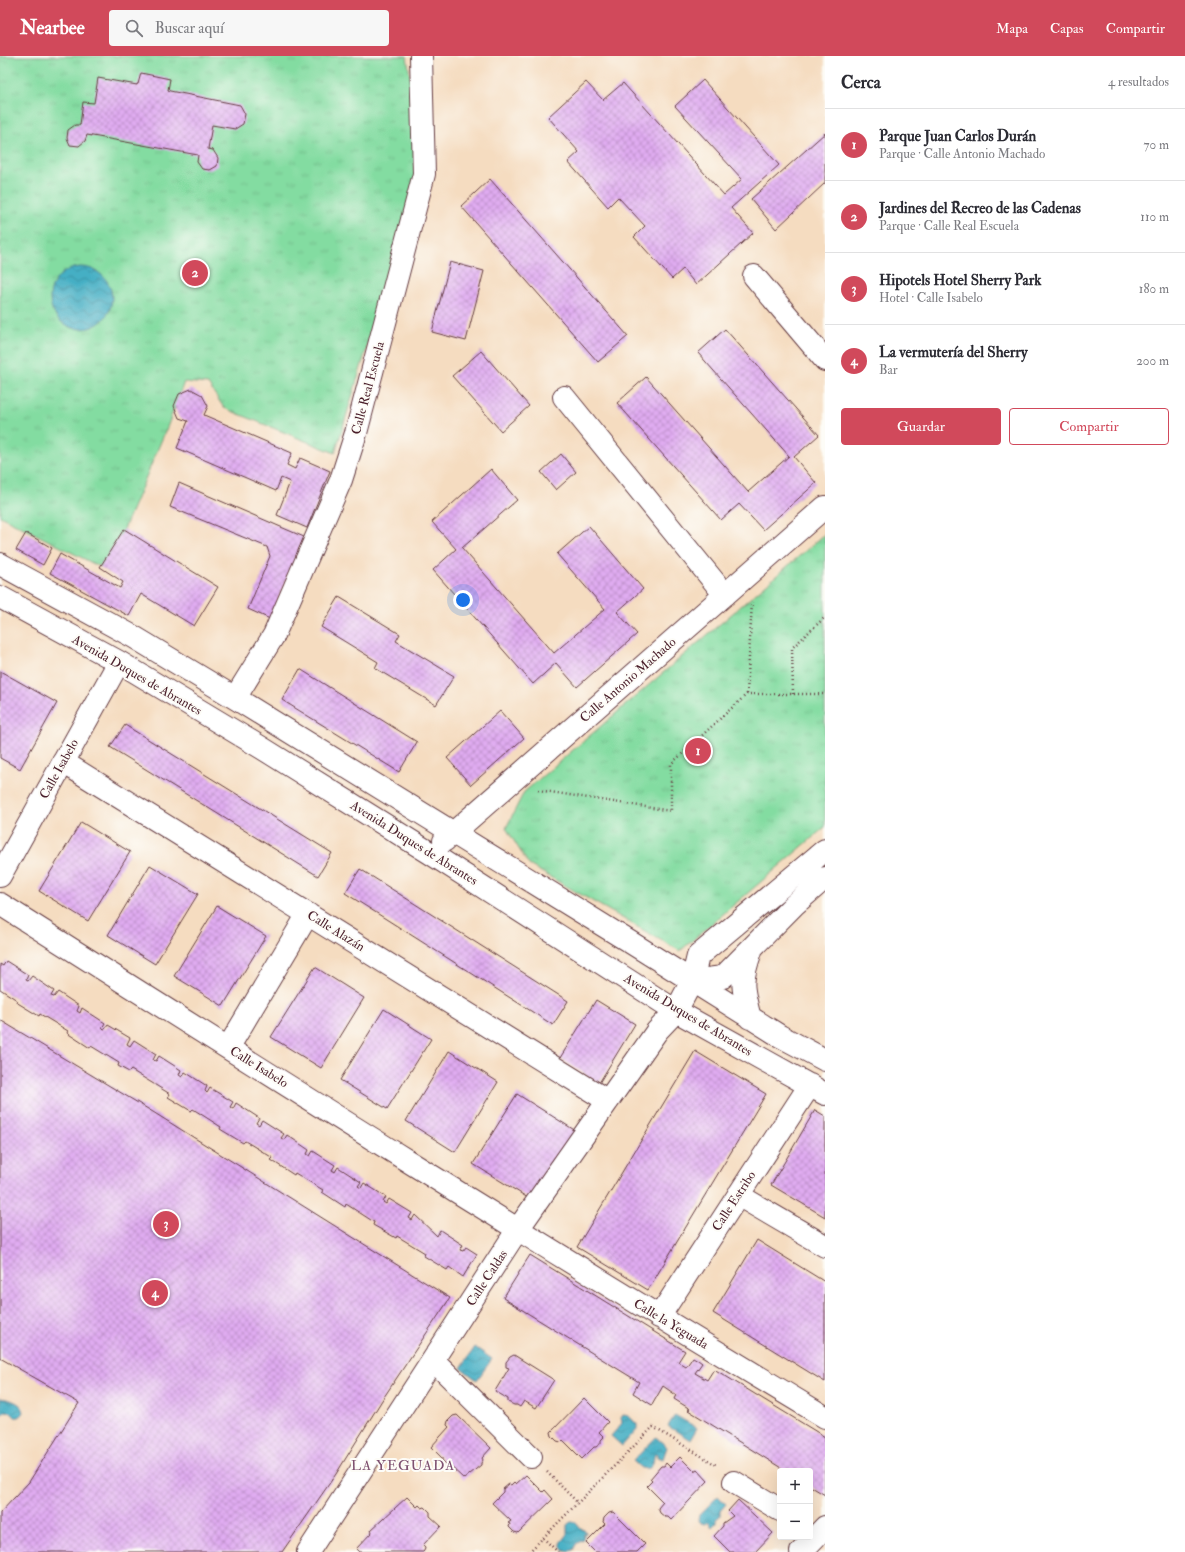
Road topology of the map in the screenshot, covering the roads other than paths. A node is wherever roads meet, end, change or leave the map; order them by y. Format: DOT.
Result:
graph roads {
  1 [pos="421,56"];
  2 [pos="754,276"];
  3 [pos="825,360"];
  4 [pos="564,397"];
  5 [pos="825,507"];
  6 [pos="0,564"];
  7 [pos="725,595"];
  8 [pos="0,597"];
  9 [pos="119,662"];
  10 [pos="235,698"];
  11 [pos="63,762"];
  12 [pos="454,833"];
  13 [pos="825,850"];
  14 [pos="430,853"];
  15 [pos="0,876"];
  16 [pos="825,878"];
  17 [pos="0,904"];
  18 [pos="308,914"];
  19 [pos="752,947"];
  20 [pos="692,981"];
  21 [pos="676,1011"];
  22 [pos="750,1018"];
  23 [pos="228,1048"];
  24 [pos="825,1060"];
  25 [pos="817,1089"];
  26 [pos="608,1100"];
  27 [pos="738,1195"];
  28 [pos="518,1229"];
  29 [pos="825,1246"];
  30 [pos="659,1317"];
  31 [pos="433,1360"];
  32 [pos="825,1417"];
  33 [pos="531,1457"];
  34 [pos="734,1482"];
  35 [pos="777,1508"];
  36 [pos="818,1530"];
  37 [pos="308,1552"];
  38 [pos="801,1552"];
  1 -- 10 [label="street, Calle Real Escuela"];
  2 -- 3 [label="street"];
  4 -- 7 [label="street"];
  5 -- 7 [label="street, Calle Antonio Machado"];
  6 -- 10 [label="street"];
  7 -- 12 [label="street, Calle Antonio Machado"];
  8 -- 9 [label="street, Avenida Duques de Abrantes"];
  9 -- 11 [label="street, Calle Isabelo"];
  9 -- 14 [label="street, Avenida Duques de Abrantes"];
  10 -- 12 [label="street"];
  11 -- 15 [label="street, Calle Isabelo"];
  11 -- 18 [label="street, Calle Alazán"];
  12 -- 14 [label="street, Calle Antonio Machado"];
  12 -- 20 [label="street"];
  13 -- 20 [label="street, Calle Caldas"];
  14 -- 21 [label="street, Avenida Duques de Abrantes"];
  16 -- 19 [label="street"];
  17 -- 23 [label="street, Calle Isabelo"];
  18 -- 23 [label="street"];
  18 -- 26 [label="street, Calle Alazán"];
  19 -- 20 [label="street"];
  19 -- 22 [label="street"];
  20 -- 21 [label="street, Calle Caldas"];
  20 -- 22 [label="street"];
  21 -- 25 [label="street, Avenida Duques de Abrantes"];
  21 -- 26 [label="street, Calle Caldas"];
  22 -- 24 [label="street"];
  23 -- 28 [label="street, Calle Isabelo"];
  25 -- 27 [label="street, Calle Estribo"];
  26 -- 28 [label="street, Calle Caldas"];
  27 -- 29 [label="street"];
  27 -- 30 [label="street, Calle Estribo"];
  28 -- 30 [label="street, Calle la Yeguada"];
  28 -- 31 [label="street, Calle Caldas"];
  30 -- 32 [label="street, Calle la Yeguada"];
  31 -- 33 [label="street"];
  31 -- 37 [label="street, Calle Caldas"];
  34 -- 35 [label="street"];
  36 -- 38 [label="street"];
}
